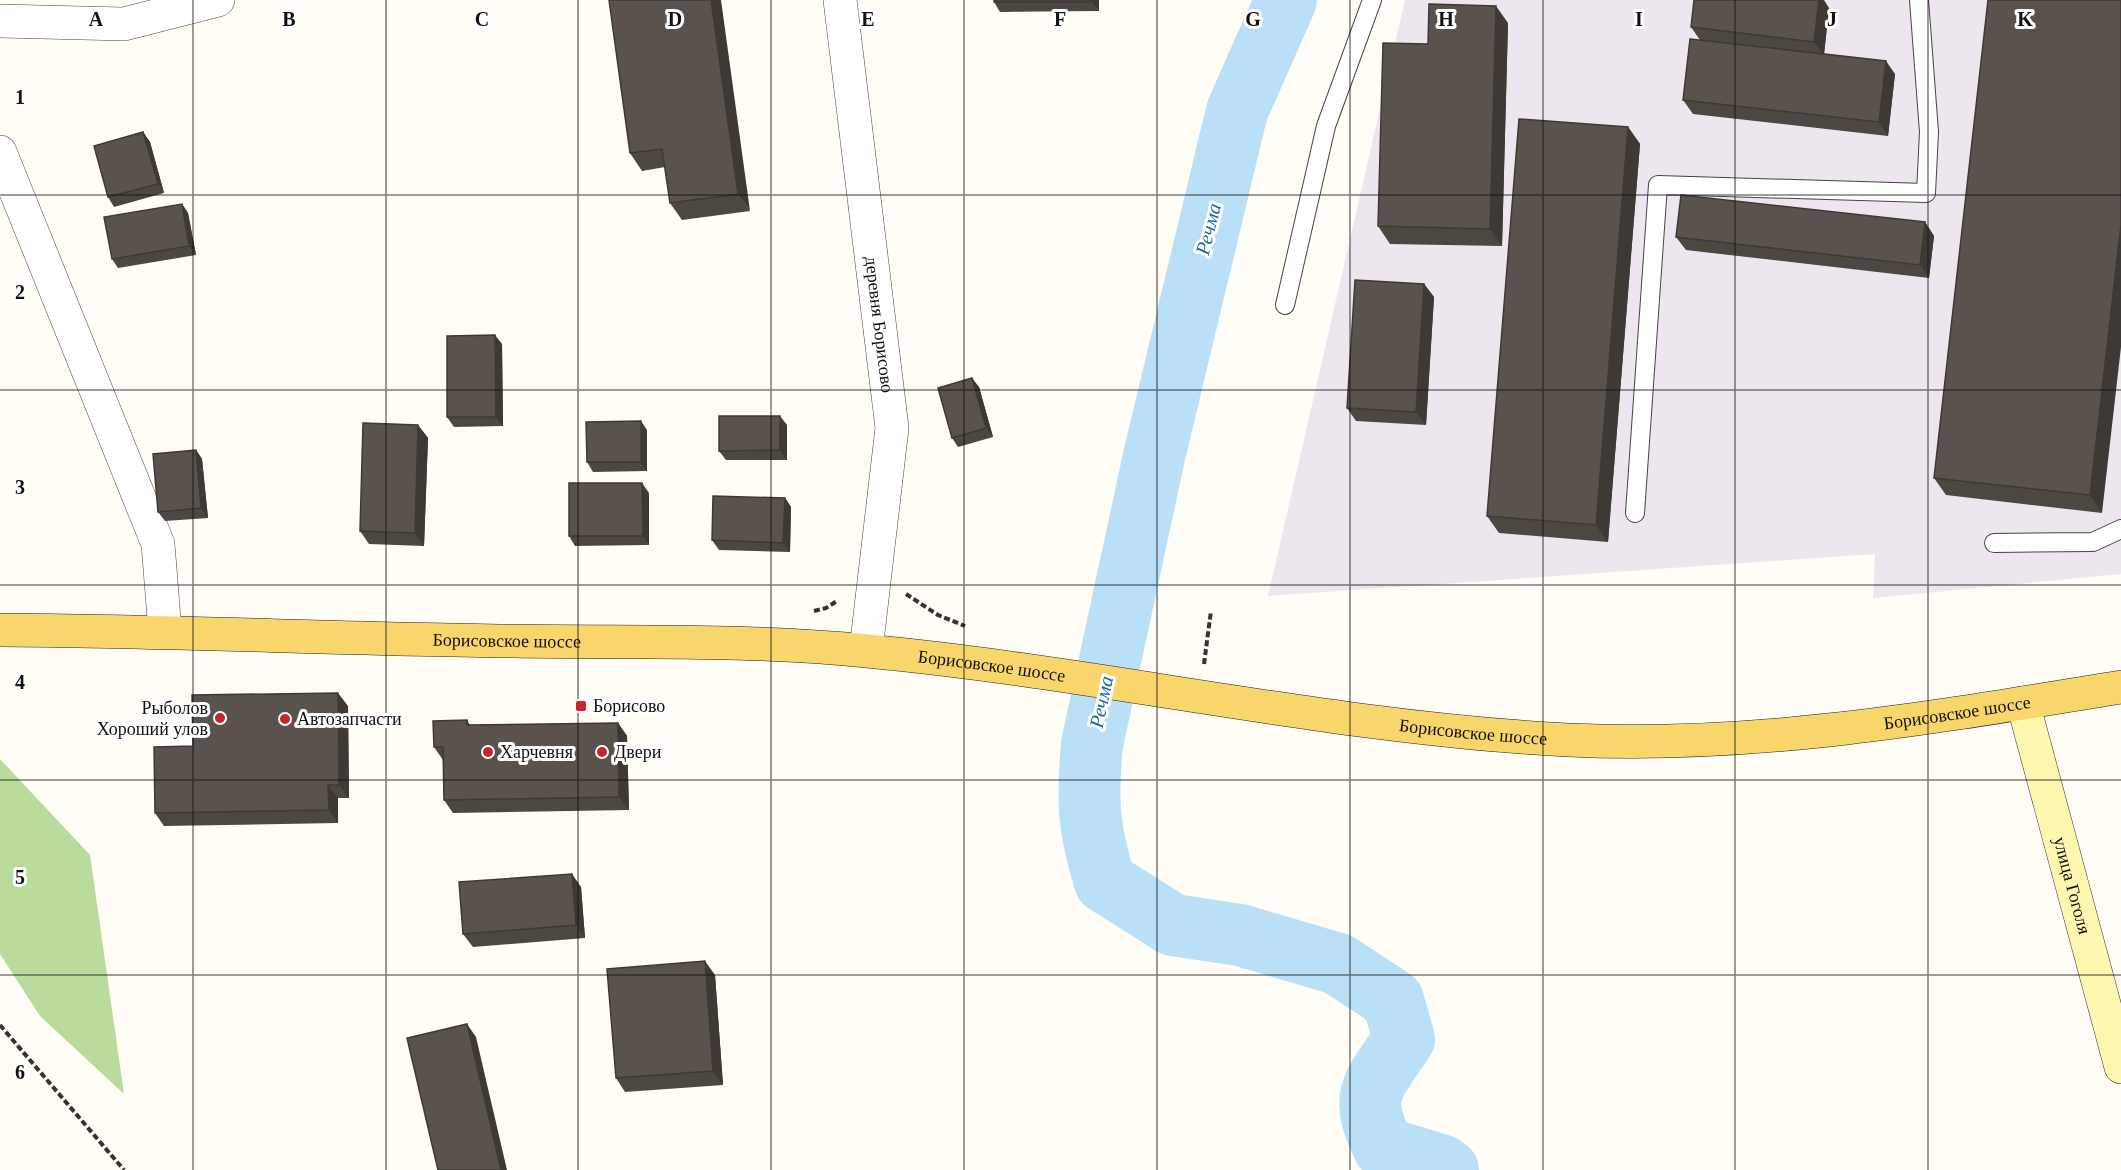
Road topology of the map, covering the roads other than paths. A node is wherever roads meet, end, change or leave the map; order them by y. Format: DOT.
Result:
graph roads {
  1 [pos="218,0"];
  2 [pos="840,0"];
  3 [pos="1372,0"];
  4 [pos="1918,0"];
  5 [pos="0,21"];
  6 [pos="0,152"];
  7 [pos="1285,304"];
  8 [pos="1635,513"];
  9 [pos="2121,530"];
  10 [pos="1994,543"];
  11 [pos="0,630"];
  12 [pos="165,631"];
  13 [pos="866,650"];
  14 [pos="2121,687"];
  15 [pos="2023,703"];
  16 [pos="2121,1068"];
  1 -- 5 [label="street"];
  2 -- 13 [label="street, деревня Борисово"];
  3 -- 7 [label="lane"];
  4 -- 8 [label="lane"];
  6 -- 12 [label="street"];
  9 -- 10 [label="lane"];
  11 -- 12 [label="main road, Борисовское шоссе"];
  12 -- 13 [label="main road, Борисовское шоссе"];
  13 -- 15 [label="main road, Борисовское шоссе"];
  14 -- 15 [label="main road, Борисовское шоссе"];
  15 -- 16 [label="street, улица Гоголя"];
}
